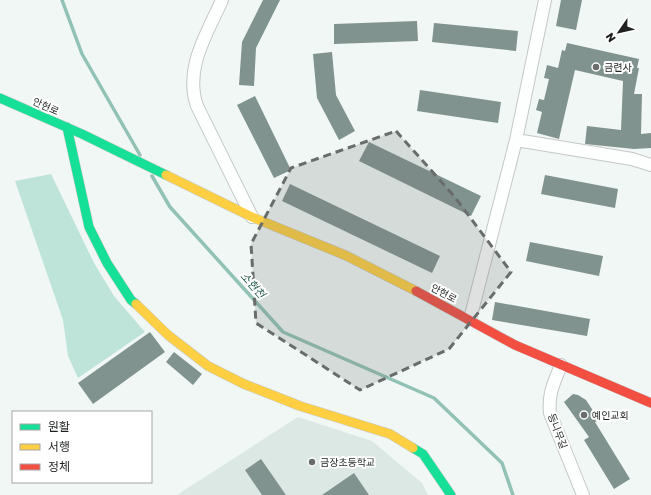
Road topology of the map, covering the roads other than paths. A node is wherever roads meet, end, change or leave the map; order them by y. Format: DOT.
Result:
graph roads {
  1 [pos="222,0"];
  2 [pos="545,0"];
  3 [pos="0,98"];
  4 [pos="67,127"];
  5 [pos="516,140"];
  6 [pos="651,165"];
  7 [pos="252,217"];
  8 [pos="470,319"];
  9 [pos="561,365"];
  10 [pos="651,403"];
  11 [pos="451,495"];
  12 [pos="583,495"];
  1 -- 7 [label="street"];
  2 -- 5 [label="street"];
  3 -- 4 [label="street, 안현로"];
  4 -- 7 [label="street, 안현로"];
  4 -- 11 [label="street"];
  5 -- 6 [label="street"];
  5 -- 8 [label="street"];
  7 -- 8 [label="street, 안현로"];
  8 -- 9 [label="street, 안현로"];
  9 -- 10 [label="street, 안현로"];
  9 -- 12 [label="street, 등나무길"];
}
